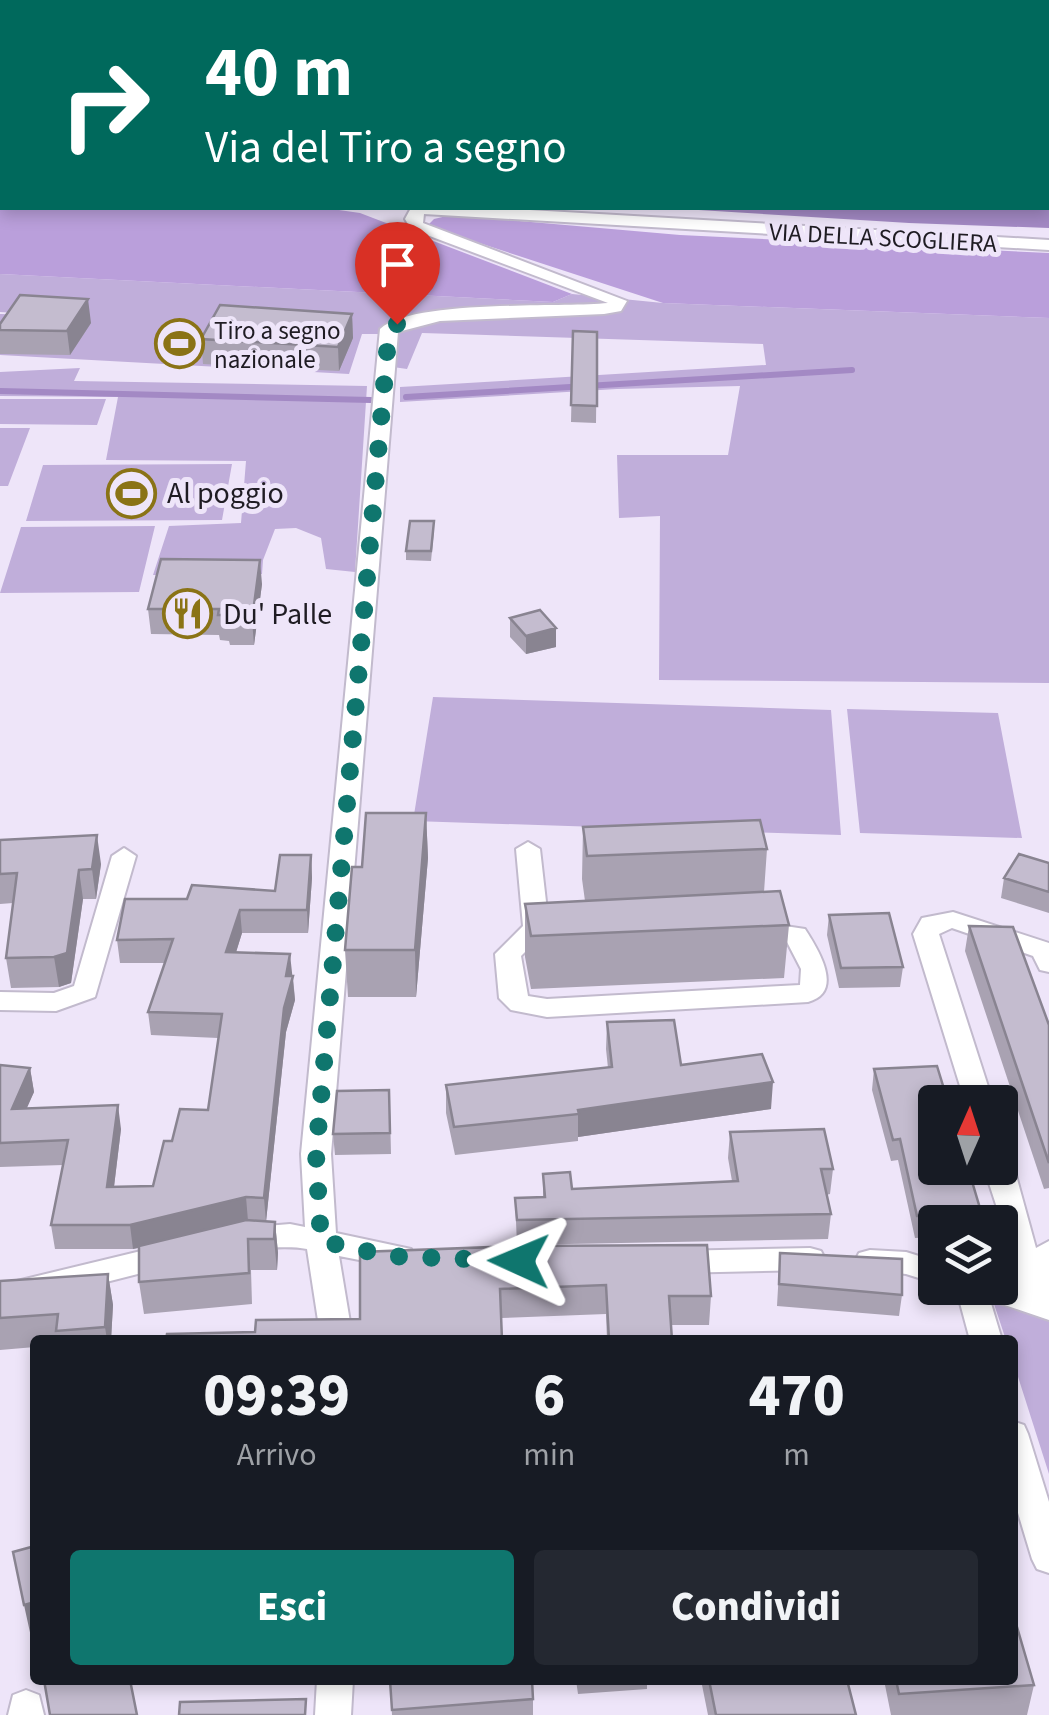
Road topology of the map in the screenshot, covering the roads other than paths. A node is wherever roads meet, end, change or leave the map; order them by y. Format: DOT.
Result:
graph roads {
  1 [pos="418,210"];
  2 [pos="473,210"];
  3 [pos="1049,245"];
  4 [pos="528,848"];
  5 [pos="124,856"];
  6 [pos="536,928"];
  7 [pos="739,930"];
  8 [pos="569,936"];
  9 [pos="1047,957"];
  10 [pos="0,1001"];
  11 [pos="974,1085"];
  12 [pos="1005,1185"];
  13 [pos="321,1241"];
  14 [pos="1049,1252"];
  15 [pos="425,1259"];
  16 [pos="650,1262"];
  17 [pos="918,1267"];
  18 [pos="0,1298"];
  19 [pos="1039,1304"];
  20 [pos="976,1305"];
  21 [pos="336,1335"];
  22 [pos="985,1335"];
  23 [pos="1018,1454"];
  24 [pos="1049,1559"];
  25 [pos="334,1685"];
  26 [pos="333,1715"];
  1 -- 13 [label="street"];
  2 -- 3 [label="street, VIA DELLA SCOGLIERA"];
  4 -- 6 [label="street"];
  5 -- 10 [label="street"];
  6 -- 7 [label="street"];
  6 -- 8 [label="street"];
  9 -- 11 [label="street"];
  12 -- 19 [label="street"];
  13 -- 15 [label="street"];
  13 -- 18 [label="street"];
  13 -- 21 [label="street"];
  14 -- 19 [label="street"];
  16 -- 17 [label="street"];
  20 -- 22 [label="street"];
  23 -- 24 [label="street"];
  25 -- 26 [label="street"];
}
